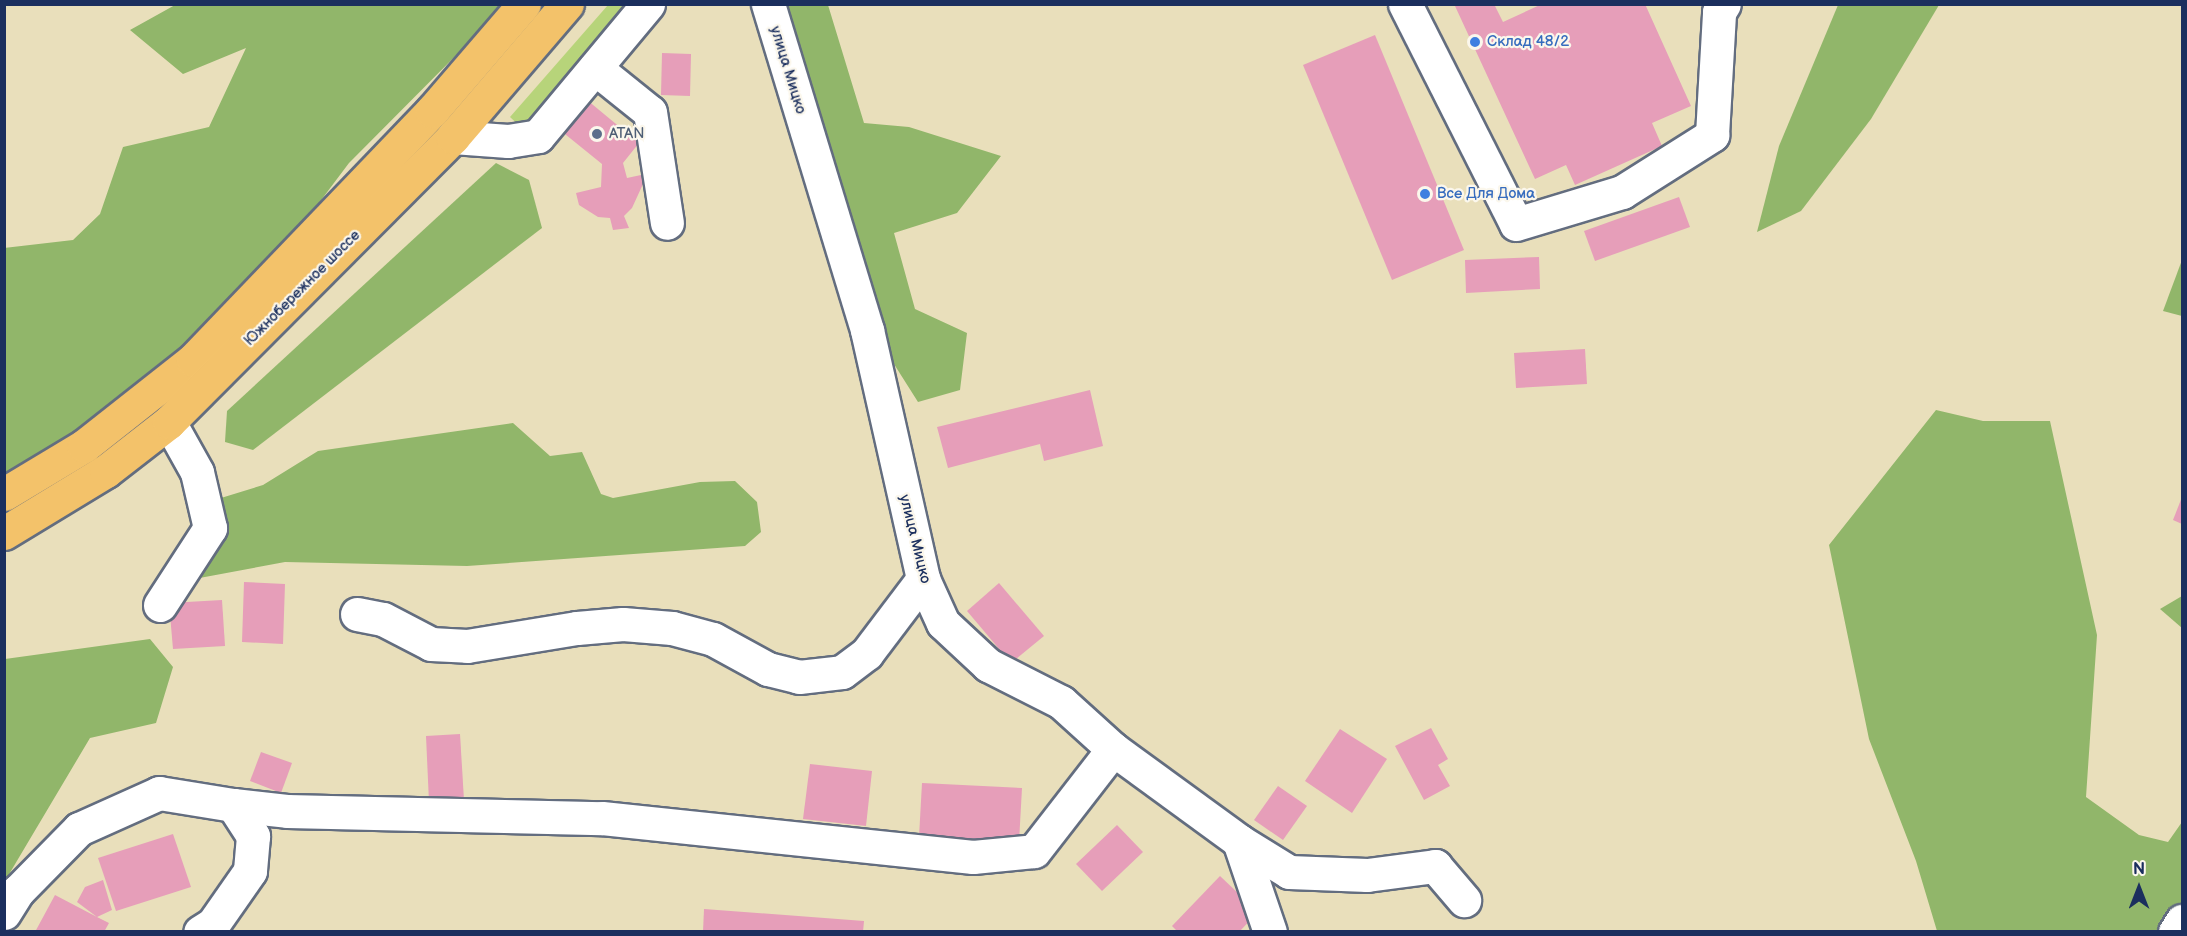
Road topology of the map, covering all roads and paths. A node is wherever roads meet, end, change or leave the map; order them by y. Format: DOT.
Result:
graph roads {
  1 [pos="524,4"];
  2 [pos="567,4"];
  3 [pos="648,4"];
  4 [pos="768,4"];
  5 [pos="1405,4"];
  6 [pos="1724,4"];
  7 [pos="595,68"];
  8 [pos="453,137"];
  9 [pos="667,223"];
  10 [pos="169,422"];
  11 [pos="4,494"];
  12 [pos="4,533"];
  13 [pos="923,579"];
  14 [pos="160,605"];
  15 [pos="357,614"];
  16 [pos="1113,749"];
  17 [pos="233,805"];
  18 [pos="1239,841"];
  19 [pos="1464,900"];
  20 [pos="4,913"];
  21 [pos="2182,921"];
  22 [pos="200,932"];
  23 [pos="1270,932"];
  24 [pos="2175,932"];
  1 -- 11 [label="highway, Южнобережное шоссе"];
  2 -- 8 [label="highway, Южнобережное шоссе"];
  3 -- 7 [label="lane"];
  4 -- 13 [label="lane, улица Мицко"];
  5 -- 6 [label="lane"];
  7 -- 8 [label="lane"];
  7 -- 9 [label="lane"];
  8 -- 10 [label="highway, Южнобережное шоссе"];
  10 -- 12 [label="highway, Южнобережное шоссе"];
  10 -- 14 [label="lane"];
  13 -- 15 [label="lane"];
  13 -- 16 [label="lane, улица Мицко"];
  16 -- 17 [label="lane"];
  16 -- 18 [label="lane, улица Мицко"];
  17 -- 20 [label="lane"];
  17 -- 22 [label="lane"];
  18 -- 19 [label="lane, улица Мицко"];
  18 -- 23 [label="lane"];
  21 -- 24 [label="lane"];
}
